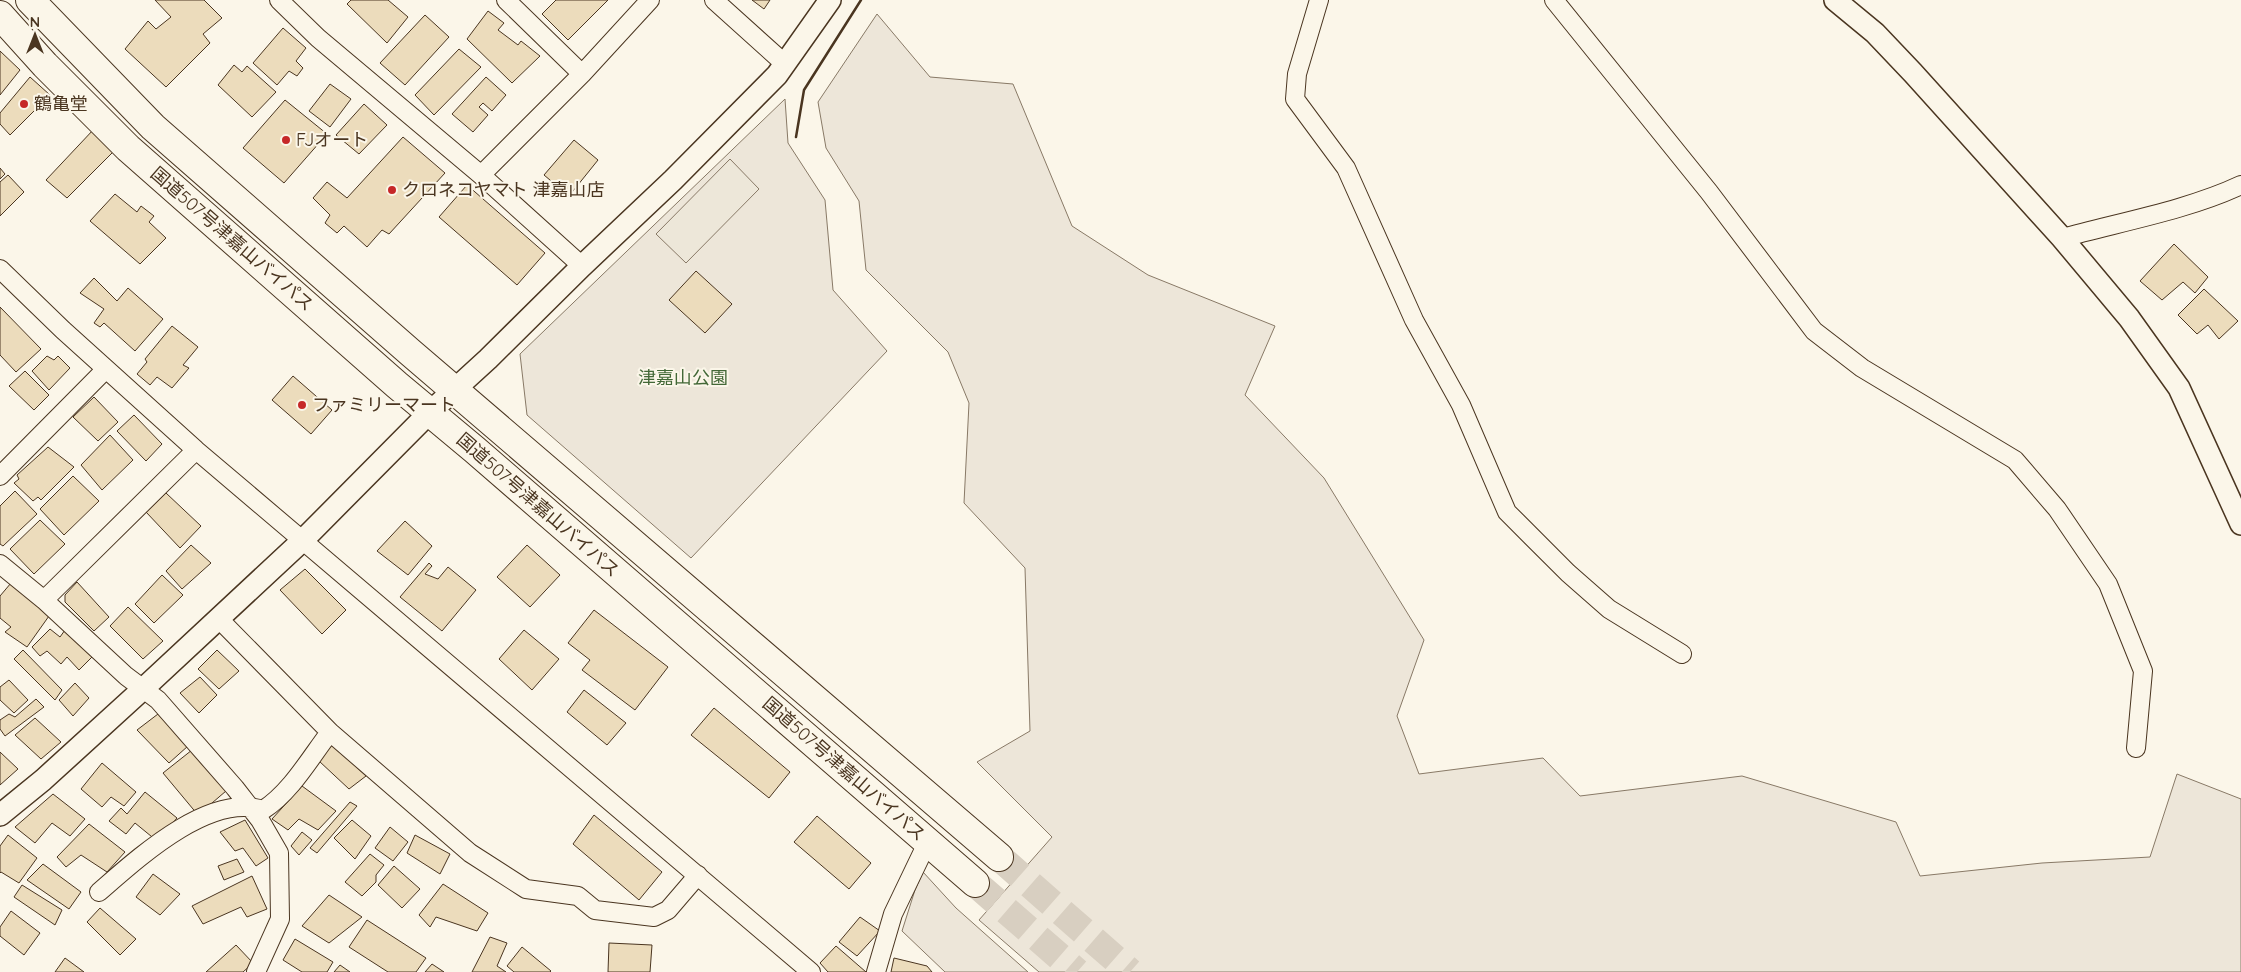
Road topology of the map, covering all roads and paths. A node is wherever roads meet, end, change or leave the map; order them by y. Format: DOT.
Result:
graph roads {
  1 [pos="30,0"];
  2 [pos="279,0"];
  3 [pos="506,0"];
  4 [pos="650,0"];
  5 [pos="714,0"];
  6 [pos="830,0"];
  7 [pos="1319,0"];
  8 [pos="1554,0"];
  9 [pos="1835,0"];
  10 [pos="0,15"];
  11 [pos="785,64"];
  12 [pos="582,74"];
  13 [pos="481,175"];
  14 [pos="2241,185"];
  15 [pos="2062,238"];
  16 [pos="582,266"];
  17 [pos="1,273"];
  18 [pos="106,369"];
  19 [pos="454,390"];
  20 [pos="430,412"];
  21 [pos="196,450"];
  22 [pos="0,476"];
  23 [pos="2241,524"];
  24 [pos="303,540"];
  25 [pos="0,564"];
  26 [pos="44,600"];
  27 [pos="218,618"];
  28 [pos="1682,654"];
  29 [pos="144,688"];
  30 [pos="330,732"];
  31 [pos="2136,748"];
  32 [pos="250,806"];
  33 [pos="0,815"];
  34 [pos="928,841"];
  35 [pos="999,857"];
  36 [pos="698,876"];
  37 [pos="975,883"];
  38 [pos="99,892"];
  39 [pos="256,972"];
  40 [pos="811,972"];
  41 [pos="876,972"];
  1 -- 19 [label="highway, 国道507号津嘉山バイパス"];
  2 -- 13 [label="street"];
  3 -- 12 [label="street"];
  4 -- 12 [label="street"];
  5 -- 11 [label="street"];
  6 -- 11 [label="street"];
  7 -- 28 [label="street"];
  8 -- 31 [label="street"];
  9 -- 15 [label="street"];
  10 -- 20 [label="highway, 国道507号津嘉山バイパス"];
  11 -- 16 [label="street"];
  12 -- 13 [label="street"];
  13 -- 16 [label="street"];
  14 -- 15 [label="street"];
  15 -- 23 [label="street"];
  16 -- 19 [label="street"];
  17 -- 18 [label="street"];
  18 -- 21 [label="street"];
  18 -- 22 [label="street"];
  19 -- 20 [label="street"];
  19 -- 35 [label="highway, 国道507号津嘉山バイパス"];
  20 -- 24 [label="street"];
  20 -- 34 [label="highway, 国道507号津嘉山バイパス"];
  21 -- 24 [label="street"];
  21 -- 26 [label="street"];
  24 -- 27 [label="street"];
  24 -- 36 [label="street"];
  25 -- 26 [label="street"];
  26 -- 29 [label="street"];
  27 -- 29 [label="street"];
  27 -- 30 [label="street"];
  29 -- 32 [label="street"];
  29 -- 33 [label="street"];
  30 -- 32 [label="street"];
  30 -- 36 [label="street"];
  32 -- 38 [label="street"];
  32 -- 39 [label="street"];
  34 -- 37 [label="highway, 国道507号津嘉山バイパス"];
  34 -- 41 [label="street"];
  36 -- 40 [label="street"];
}
